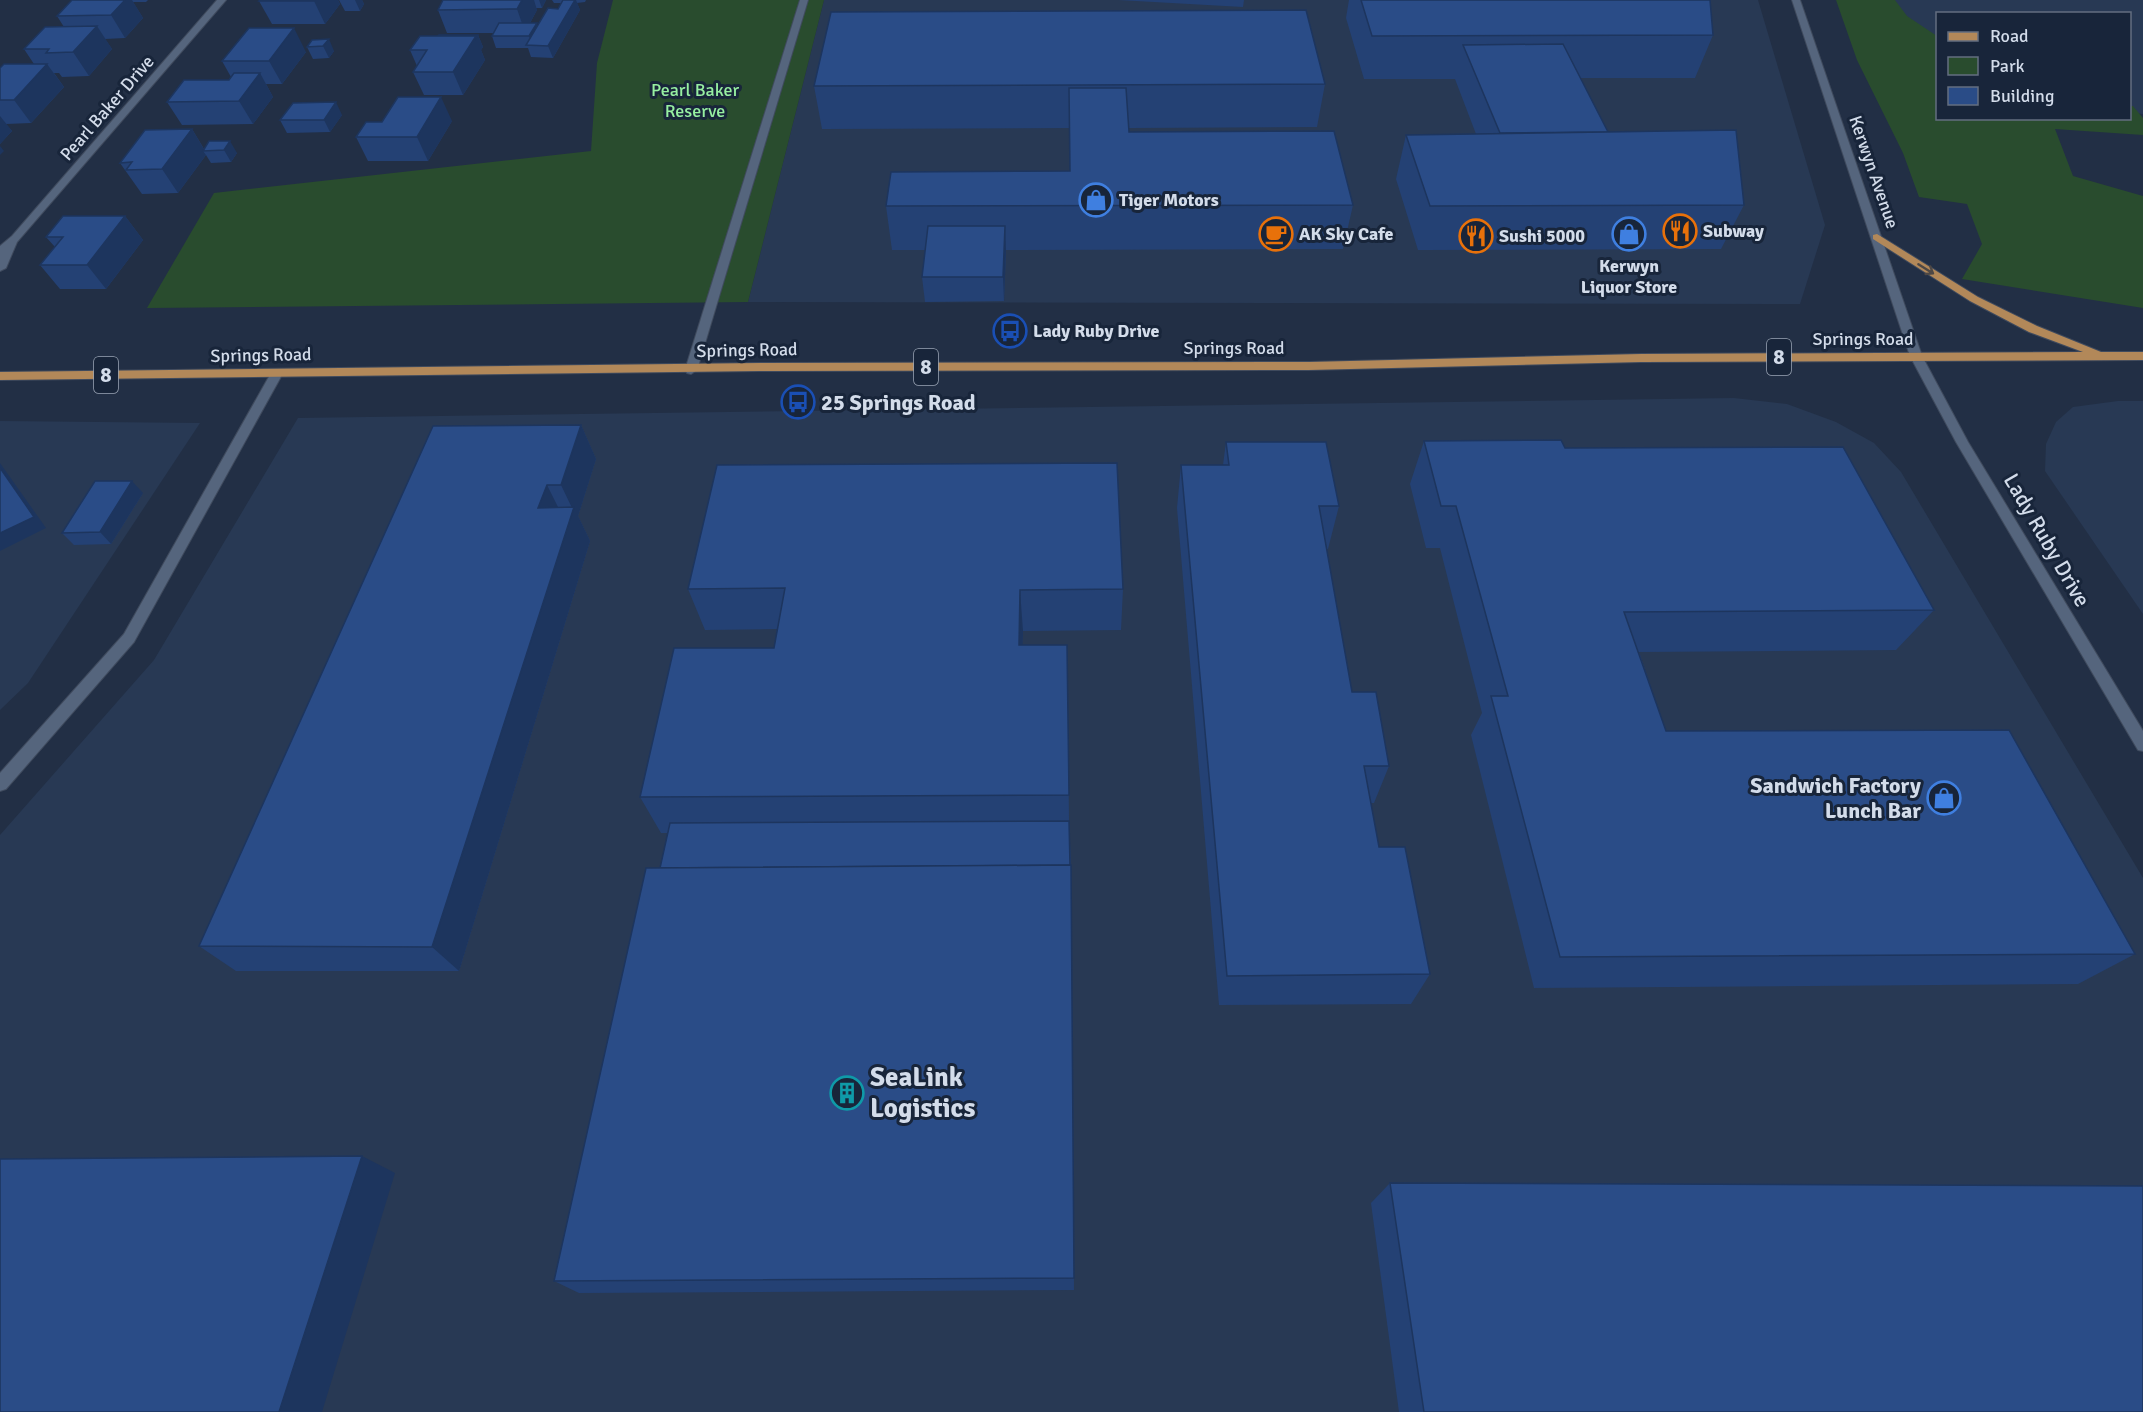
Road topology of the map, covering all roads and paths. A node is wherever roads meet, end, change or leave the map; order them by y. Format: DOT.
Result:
graph roads {
  1 [pos="222,0"];
  2 [pos="804,0"];
  3 [pos="1796,0"];
  4 [pos="1877,237"];
  5 [pos="16,238"];
  6 [pos="0,252"];
  7 [pos="0,268"];
  8 [pos="1916,356"];
  9 [pos="2104,356"];
  10 [pos="2143,356"];
  11 [pos="692,369"];
  12 [pos="277,373"];
  13 [pos="0,376"];
  14 [pos="2143,745"];
  15 [pos="0,784"];
  1 -- 5 [label="main road, Pearl Baker Drive"];
  2 -- 11 [label="main road"];
  3 -- 4 [label="main road, Kerwyn Avenue"];
  4 -- 8 [label="main road, Kerwyn Avenue"];
  4 -- 9 [label="main road, one-way"];
  5 -- 6 [label="main road, Pearl Baker Drive"];
  5 -- 7 [label="main road, Pearl Baker Drive"];
  8 -- 9 [label="main road, Springs Road / 8"];
  8 -- 11 [label="main road, Springs Road / 8"];
  8 -- 14 [label="main road, Lady Ruby Drive"];
  9 -- 10 [label="main road, Springs Road / 8"];
  11 -- 12 [label="main road, Springs Road / 8"];
  12 -- 13 [label="main road, Springs Road / 8"];
  12 -- 15 [label="main road"];
}
